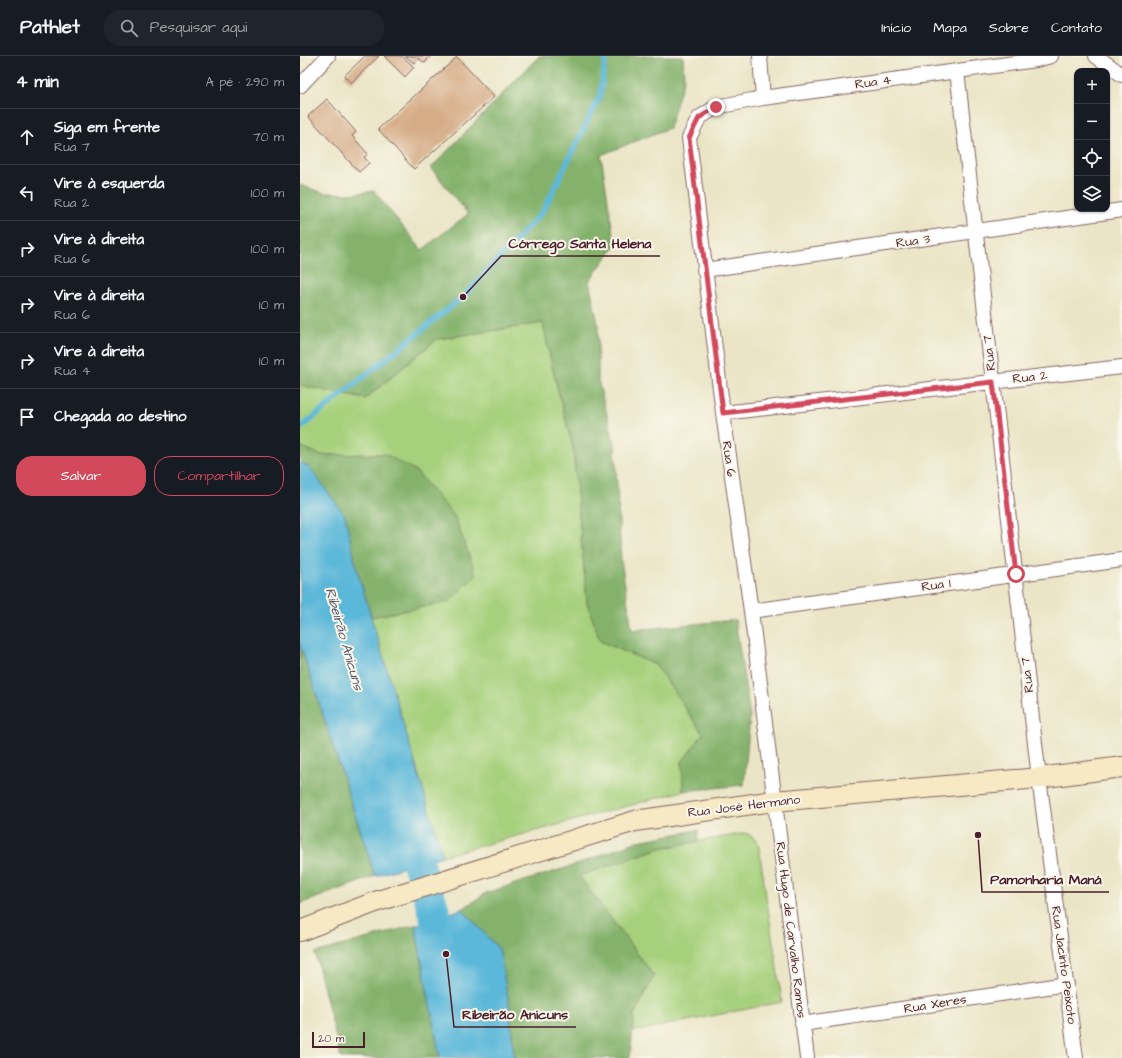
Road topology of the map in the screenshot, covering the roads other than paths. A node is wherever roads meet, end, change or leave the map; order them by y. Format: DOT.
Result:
graph roads {
  1 [pos="328,56"];
  2 [pos="760,56"];
  3 [pos="1051,56"];
  4 [pos="1096,56"];
  5 [pos="957,71"];
  6 [pos="1122,75"];
  7 [pos="300,86"];
  8 [pos="763,98"];
  9 [pos="699,118"];
  10 [pos="1122,210"];
  11 [pos="975,232"];
  12 [pos="704,270"];
  13 [pos="1122,367"];
  14 [pos="993,382"];
  15 [pos="723,413"];
  16 [pos="1122,560"];
  17 [pos="1016,574"];
  18 [pos="751,611"];
  19 [pos="1122,767"];
  20 [pos="1039,778"];
  21 [pos="774,801"];
  22 [pos="300,931"];
  23 [pos="1067,984"];
  24 [pos="802,1024"];
  25 [pos="807,1058"];
  26 [pos="1076,1058"];
  1 -- 7 [label="street"];
  2 -- 8 [label="street"];
  3 -- 5 [label="street, Rua 4"];
  4 -- 6 [label="street"];
  5 -- 8 [label="street, Rua 4"];
  5 -- 11 [label="street, Rua 7"];
  8 -- 9 [label="street, Rua 4"];
  9 -- 12 [label="street, Rua 6"];
  10 -- 11 [label="street, Rua 3"];
  11 -- 12 [label="street, Rua 3"];
  11 -- 14 [label="street, Rua 7"];
  12 -- 15 [label="street, Rua 6"];
  13 -- 14 [label="street, Rua 2"];
  14 -- 15 [label="street, Rua 2"];
  14 -- 17 [label="street, Rua 7"];
  15 -- 18 [label="street, Rua 6"];
  16 -- 17 [label="street, Rua 1"];
  17 -- 18 [label="street, Rua 1"];
  17 -- 20 [label="street, Rua 7"];
  18 -- 21 [label="street, Rua 6"];
  19 -- 20 [label="main road, Rua José Hermano"];
  20 -- 21 [label="main road, Rua José Hermano"];
  20 -- 23 [label="street, Rua Jacinto Peixoto"];
  21 -- 22 [label="main road, Rua José Hermano"];
  21 -- 24 [label="street, Rua Hugo de Carvalho Ramos"];
  23 -- 24 [label="street, Rua Xeres"];
  23 -- 26 [label="street, Rua Jacinto Peixoto"];
  24 -- 25 [label="street, Rua Hugo de Carvalho Ramos"];
}
